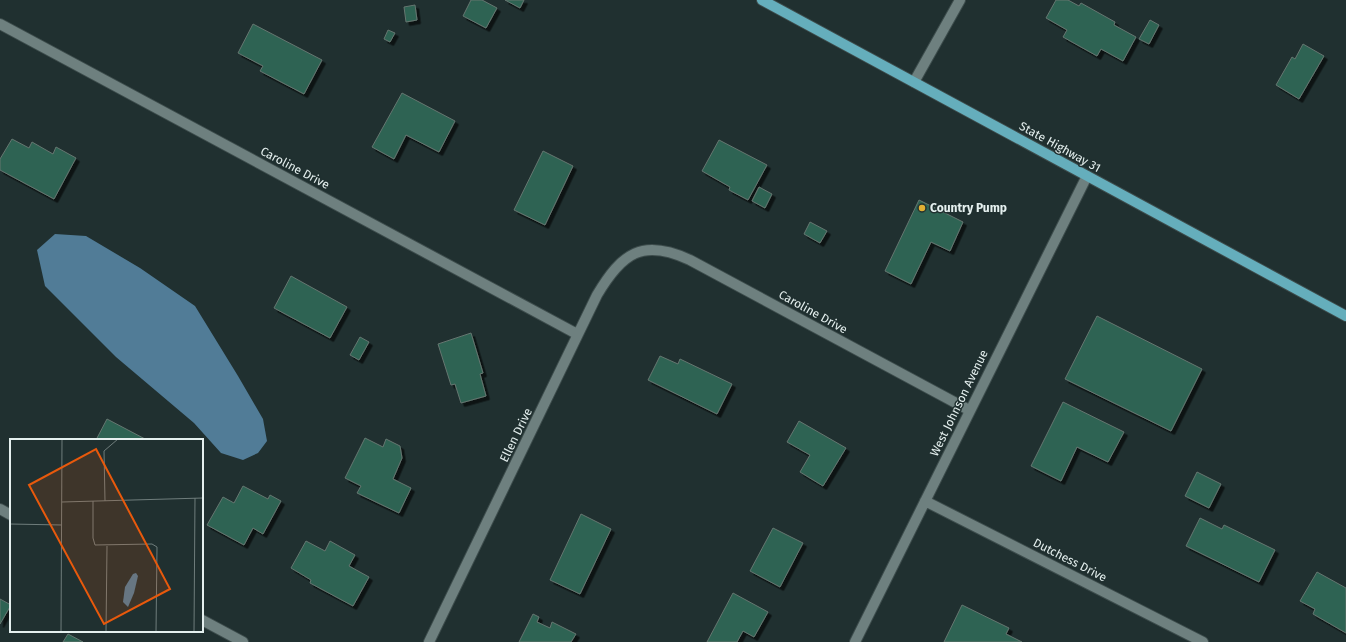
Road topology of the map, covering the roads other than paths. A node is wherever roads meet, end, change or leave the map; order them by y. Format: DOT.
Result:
graph roads {
  1 [pos="762,0"];
  2 [pos="960,0"];
  3 [pos="0,24"];
  4 [pos="914,82"];
  5 [pos="1087,176"];
  6 [pos="641,252"];
  7 [pos="1346,316"];
  8 [pos="577,334"];
  9 [pos="969,410"];
  10 [pos="925,501"];
  11 [pos="0,509"];
  12 [pos="10,514"];
  13 [pos="203,621"];
  14 [pos="242,642"];
  15 [pos="429,642"];
  16 [pos="855,642"];
  17 [pos="1203,642"];
  1 -- 4 [label="main road, State Highway 31"];
  2 -- 4 [label="street"];
  3 -- 8 [label="street, Caroline Drive"];
  4 -- 5 [label="main road, State Highway 31"];
  5 -- 7 [label="main road, State Highway 31"];
  5 -- 9 [label="street, West Johnson Avenue"];
  6 -- 8 [label="street, Ellen Drive"];
  6 -- 9 [label="street, Caroline Drive"];
  8 -- 15 [label="street, Ellen Drive"];
  9 -- 10 [label="street, West Johnson Avenue"];
  10 -- 16 [label="street, West Johnson Avenue"];
  10 -- 17 [label="street, Dutchess Drive"];
  11 -- 12 [label="street"];
  13 -- 14 [label="street"];
}
